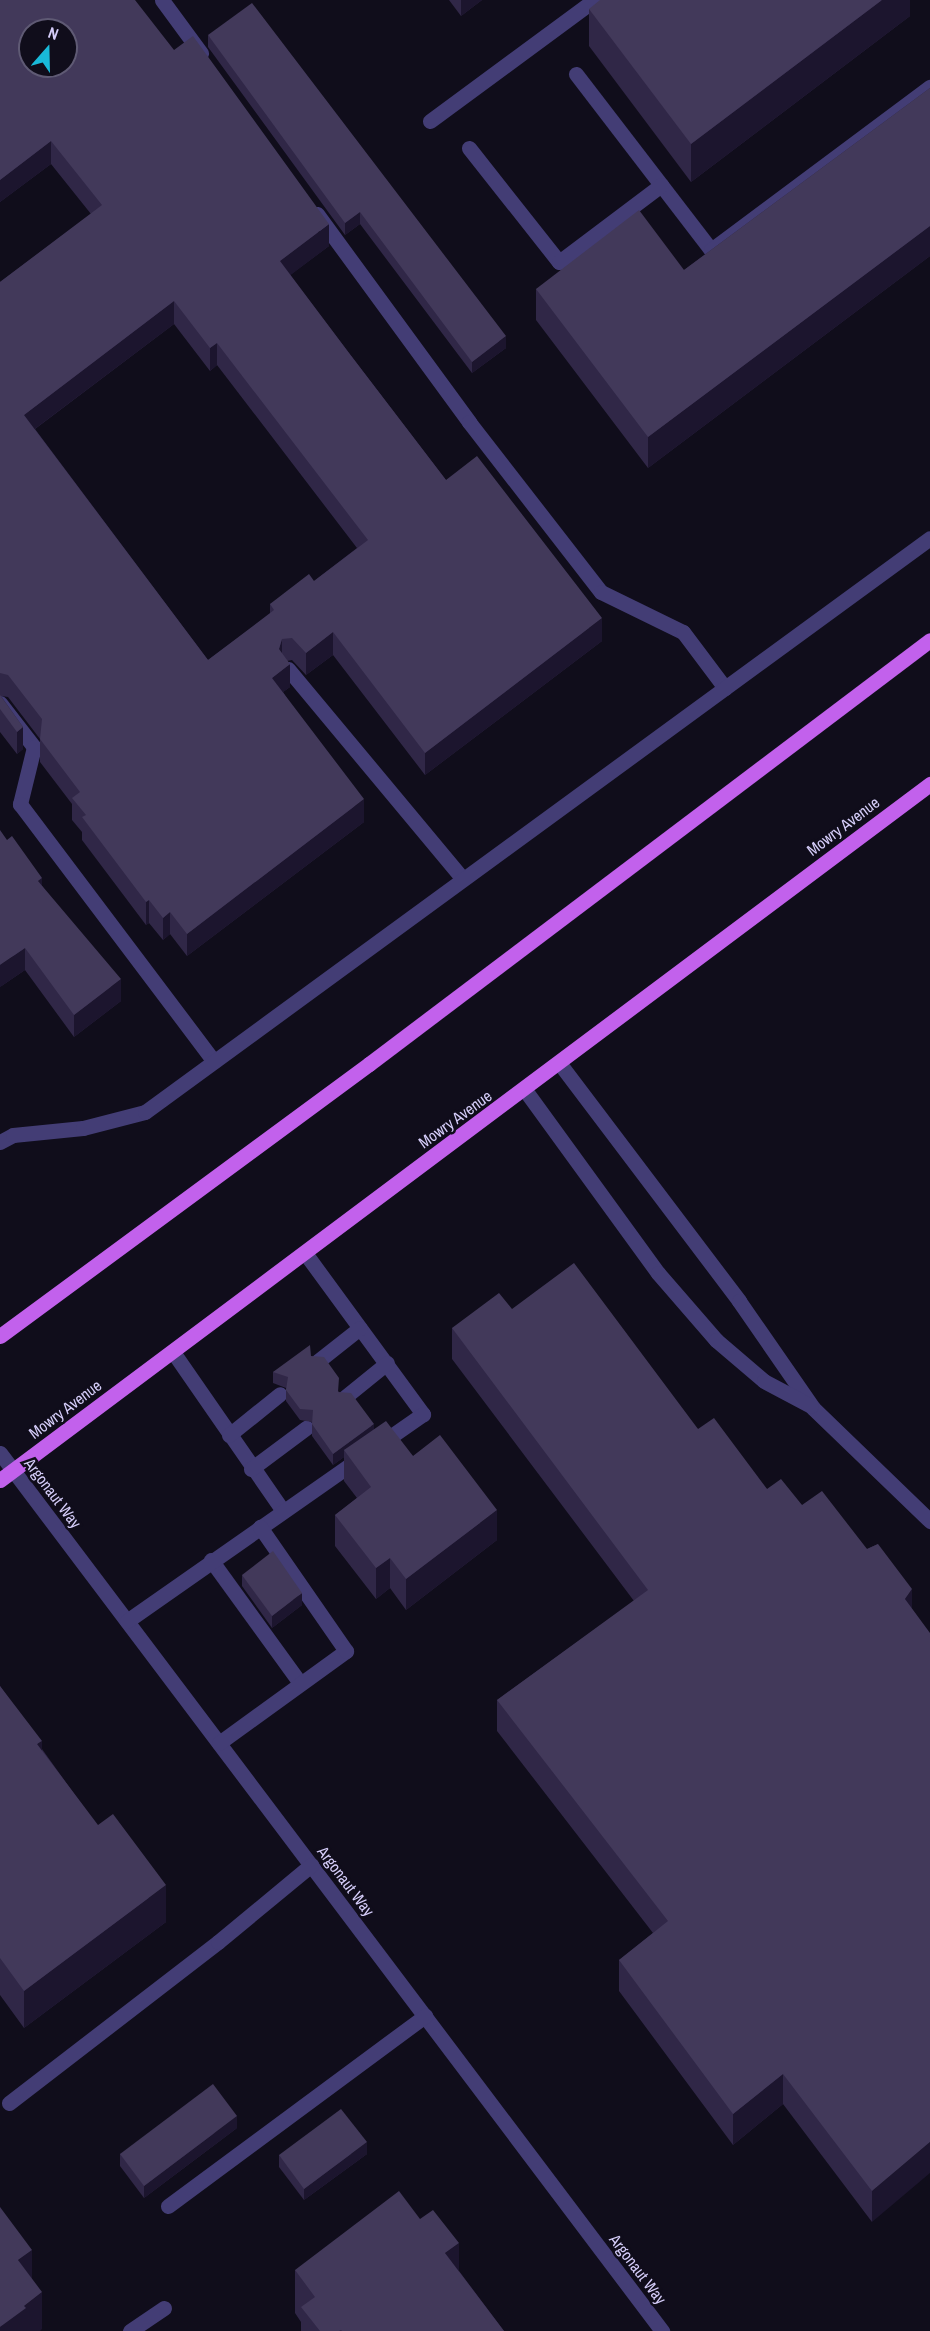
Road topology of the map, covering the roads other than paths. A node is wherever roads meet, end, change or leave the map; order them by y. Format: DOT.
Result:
graph roads {
  1 [pos="162,0"];
  2 [pos="594,0"];
  3 [pos="211,67"];
  4 [pos="576,74"];
  5 [pos="930,87"];
  6 [pos="430,121"];
  7 [pos="469,148"];
  8 [pos="661,185"];
  9 [pos="308,202"];
  10 [pos="930,538"];
  11 [pos="930,640"];
  12 [pos="288,669"];
  13 [pos="725,688"];
  14 [pos="0,703"];
  15 [pos="930,784"];
  16 [pos="463,879"];
  17 [pos="214,1062"];
  18 [pos="560,1064"];
  19 [pos="525,1090"];
  20 [pos="0,1142"];
  21 [pos="305,1253"];
  22 [pos="360,1328"];
  23 [pos="0,1336"];
  24 [pos="173,1352"];
  25 [pos="318,1361"];
  26 [pos="387,1363"];
  27 [pos="280,1394"];
  28 [pos="345,1397"];
  29 [pos="813,1408"];
  30 [pos="306,1428"];
  31 [pos="229,1435"];
  32 [pos="0,1454"];
  33 [pos="251,1468"];
  34 [pos="13,1471"];
  35 [pos="0,1480"];
  36 [pos="283,1510"];
  37 [pos="930,1521"];
  38 [pos="260,1527"];
  39 [pos="211,1560"];
  40 [pos="127,1621"];
  41 [pos="300,1683"];
  42 [pos="219,1743"];
  43 [pos="311,1864"];
  44 [pos="425,2016"];
  45 [pos="9,2103"];
  46 [pos="168,2206"];
  47 [pos="164,2308"];
  48 [pos="130,2331"];
  49 [pos="662,2331"];
  1 -- 3 [label="street"];
  2 -- 6 [label="street"];
  4 -- 8 [label="street"];
  5 -- 8 [label="street"];
  7 -- 8 [label="street"];
  9 -- 13 [label="street"];
  10 -- 13 [label="street"];
  11 -- 23 [label="main road"];
  12 -- 16 [label="street"];
  13 -- 16 [label="street"];
  14 -- 17 [label="street"];
  15 -- 18 [label="main road, Mowry Avenue"];
  16 -- 17 [label="street"];
  17 -- 20 [label="street"];
  18 -- 19 [label="main road, Mowry Avenue"];
  18 -- 29 [label="street"];
  19 -- 21 [label="main road, Mowry Avenue"];
  19 -- 29 [label="street"];
  21 -- 22 [label="street"];
  21 -- 24 [label="main road, Mowry Avenue"];
  22 -- 25 [label="street"];
  22 -- 26 [label="street"];
  24 -- 31 [label="street"];
  24 -- 34 [label="main road, Mowry Avenue"];
  26 -- 28 [label="street"];
  26 -- 36 [label="street"];
  27 -- 31 [label="street"];
  29 -- 37 [label="street"];
  30 -- 33 [label="street"];
  31 -- 33 [label="street"];
  32 -- 34 [label="street, Argonaut Way"];
  33 -- 36 [label="street"];
  34 -- 35 [label="main road, Mowry Avenue"];
  34 -- 40 [label="street, Argonaut Way"];
  36 -- 38 [label="street"];
  38 -- 39 [label="street"];
  38 -- 41 [label="street"];
  39 -- 40 [label="street"];
  39 -- 41 [label="street"];
  40 -- 42 [label="street, Argonaut Way"];
  41 -- 42 [label="street"];
  42 -- 43 [label="street, Argonaut Way"];
  43 -- 44 [label="street, Argonaut Way"];
  43 -- 45 [label="street"];
  44 -- 46 [label="street"];
  44 -- 49 [label="street, Argonaut Way"];
  47 -- 48 [label="street"];
}
